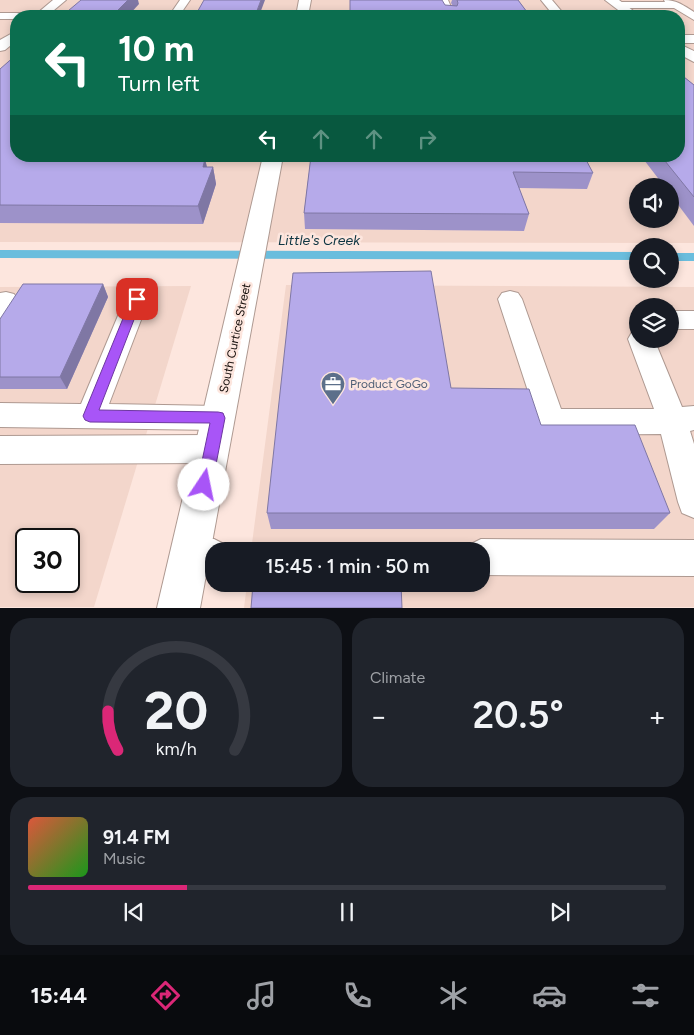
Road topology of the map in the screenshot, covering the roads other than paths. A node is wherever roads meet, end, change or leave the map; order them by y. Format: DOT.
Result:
graph roads {
  1 [pos="60,0"];
  2 [pos="546,0"];
  3 [pos="615,3"];
  4 [pos="673,3"];
  5 [pos="694,3"];
  6 [pos="580,5"];
  7 [pos="48,10"];
  8 [pos="555,10"];
  9 [pos="585,10"];
  10 [pos="684,10"];
  11 [pos="272,162"];
  12 [pos="137,299"];
  13 [pos="510,299"];
  14 [pos="679,320"];
  15 [pos="694,320"];
  16 [pos="645,348"];
  17 [pos="0,415"];
  18 [pos="90,416"];
  19 [pos="683,420"];
  20 [pos="215,433"];
  21 [pos="0,450"];
  22 [pos="694,502"];
  23 [pos="202,557"];
  24 [pos="490,557"];
  25 [pos="694,558"];
  26 [pos="178,608"];
  1 -- 7 [label="street"];
  2 -- 8 [label="lane"];
  3 -- 4 [label="lane"];
  4 -- 5 [label="lane"];
  4 -- 10 [label="lane"];
  6 -- 9 [label="lane"];
  11 -- 20 [label="street, South Curtice Street"];
  12 -- 18 [label="lane"];
  13 -- 19 [label="lane"];
  14 -- 15 [label="lane"];
  16 -- 19 [label="lane"];
  17 -- 18 [label="lane"];
  18 -- 20 [label="lane"];
  19 -- 22 [label="lane"];
  20 -- 21 [label="lane"];
  20 -- 23 [label="street, South Curtice Street"];
  23 -- 26 [label="street, South Curtice Street"];
  24 -- 25 [label="lane"];
}
